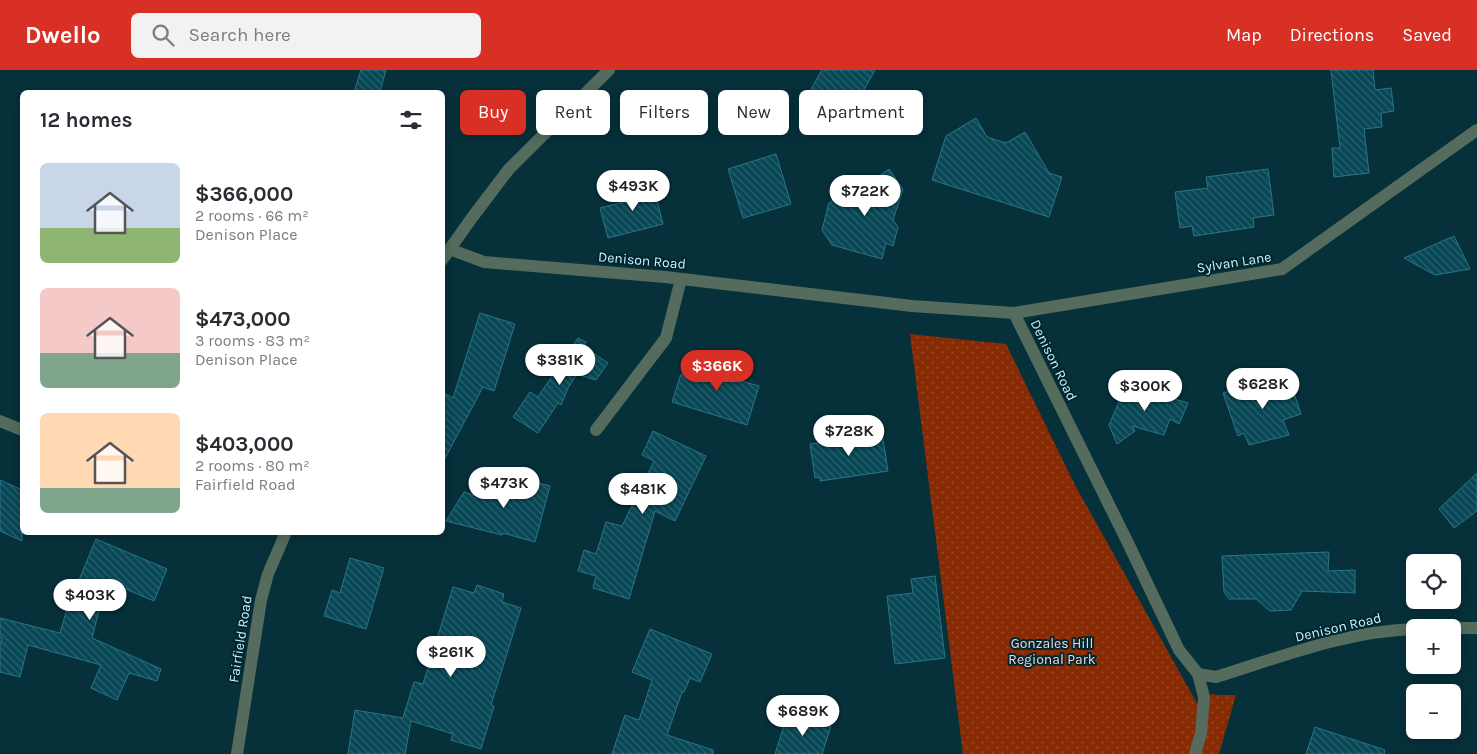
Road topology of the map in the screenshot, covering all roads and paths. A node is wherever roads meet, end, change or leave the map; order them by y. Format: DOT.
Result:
graph roads {
  1 [pos="610,70"];
  2 [pos="1477,130"];
  3 [pos="446,254"];
  4 [pos="681,279"];
  5 [pos="1014,313"];
  6 [pos="0,421"];
  7 [pos="20,429"];
  8 [pos="596,430"];
  9 [pos="284,535"];
  10 [pos="1461,628"];
  11 [pos="1477,628"];
  12 [pos="1406,629"];
  13 [pos="1198,674"];
  14 [pos="237,754"];
  15 [pos="1195,754"];
  1 -- 3 [label="street"];
  2 -- 5 [label="street, Sylvan Lane"];
  3 -- 4 [label="street, Denison Road"];
  4 -- 5 [label="street, Denison Road"];
  4 -- 8 [label="street"];
  5 -- 13 [label="street, Denison Road"];
  6 -- 7 [label="street"];
  9 -- 14 [label="street, Fairfield Road"];
  10 -- 11 [label="street"];
  12 -- 13 [label="street, Denison Road"];
  13 -- 15 [label="street"];
}
